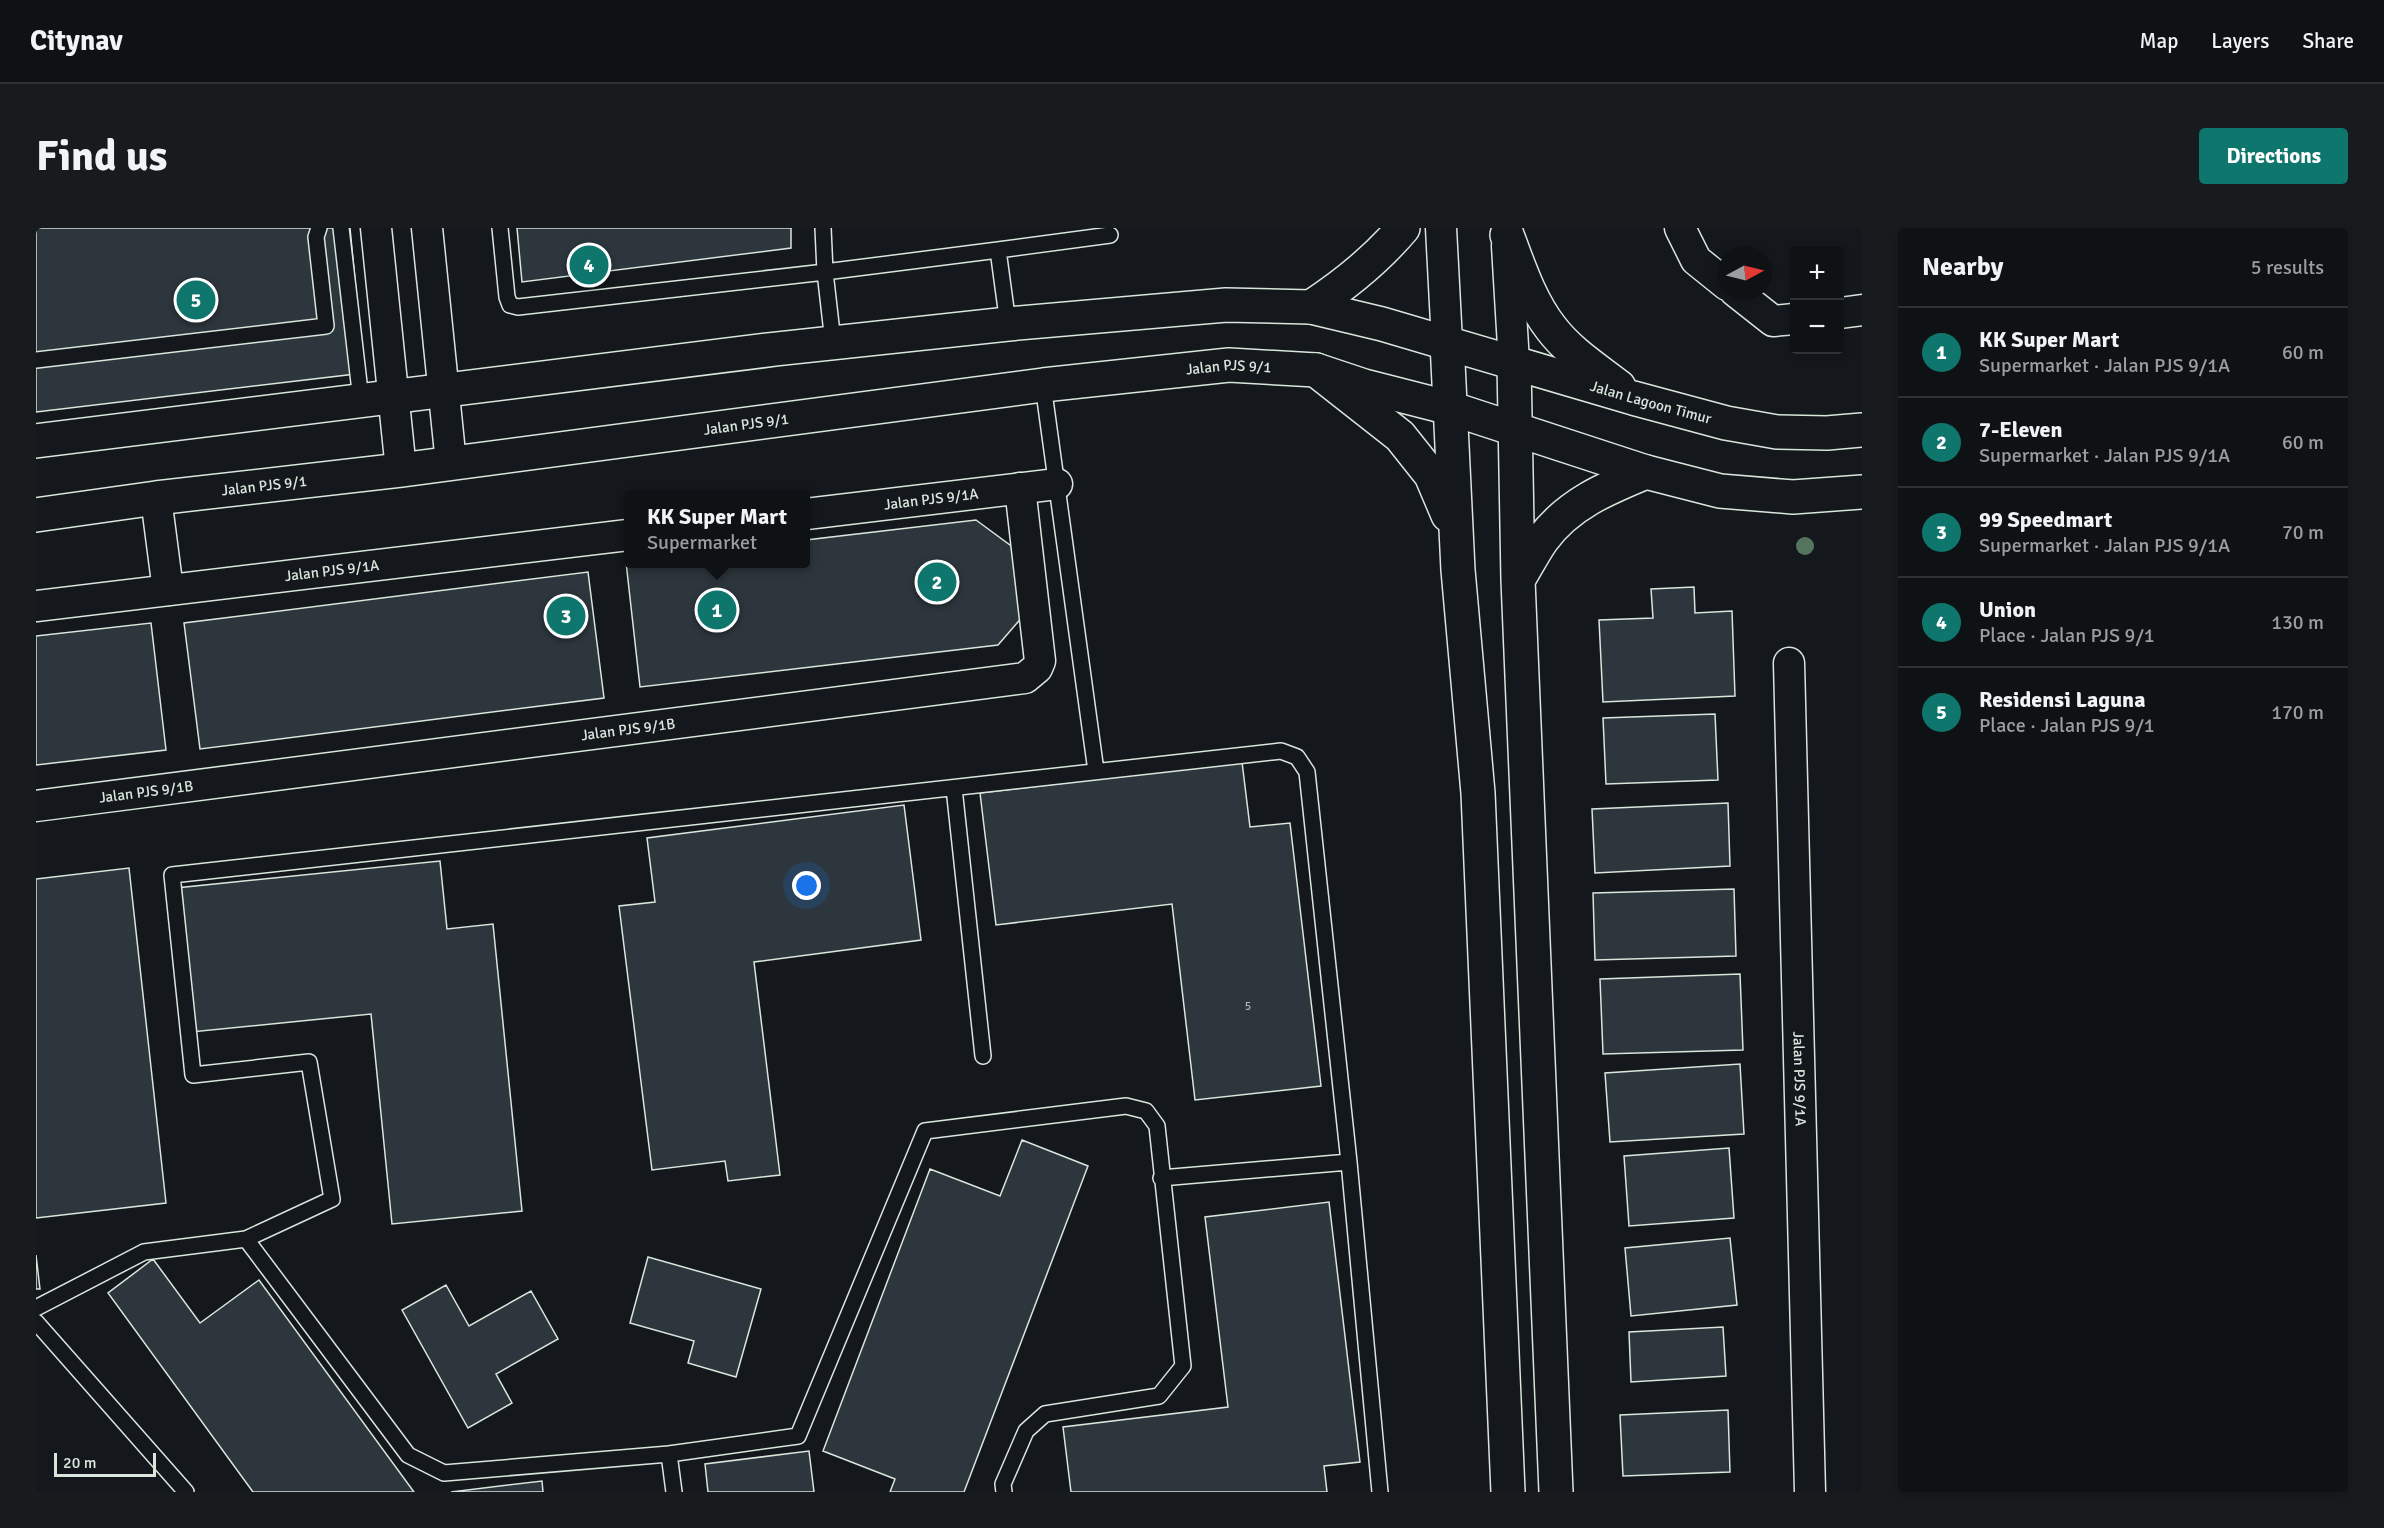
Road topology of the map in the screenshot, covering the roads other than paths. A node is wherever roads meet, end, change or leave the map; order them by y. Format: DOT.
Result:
graph roads {
  1 [pos="318,228"];
  2 [pos="341,228"];
  3 [pos="376,228"];
  4 [pos="427,228"];
  5 [pos="500,228"];
  6 [pos="823,228"];
  7 [pos="1403,228"];
  8 [pos="1441,228"];
  9 [pos="1680,228"];
  10 [pos="1506,232"];
  11 [pos="1110,235"];
  12 [pos="998,250"];
  13 [pos="825,272"];
  14 [pos="1718,278"];
  15 [pos="1746,300"];
  16 [pos="1311,307"];
  17 [pos="1862,310"];
  18 [pos="1844,312"];
  19 [pos="1790,319"];
  20 [pos="1008,324"];
  21 [pos="833,342"];
  22 [pos="1447,342"];
  23 [pos="36,360"];
  24 [pos="1514,363"];
  25 [pos="1316,369"];
  26 [pos="1043,385"];
  27 [pos="443,390"];
  28 [pos="377,398"];
  29 [pos="1633,398"];
  30 [pos="1450,408"];
  31 [pos="1862,430"];
  32 [pos="1516,431"];
  33 [pos="36,441"];
  34 [pos="451,463"];
  35 [pos="400,470"];
  36 [pos="1646,472"];
  37 [pos="1057,484"];
  38 [pos="1020,488"];
  39 [pos="1862,492"];
  40 [pos="156,498"];
  41 [pos="810,514"];
  42 [pos="36,515"];
  43 [pos="624,535"];
  44 [pos="1456,536"];
  45 [pos="1518,580"];
  46 [pos="168,590"];
  47 [pos="36,606"];
  48 [pos="1790,663"];
  49 [pos="1096,771"];
  50 [pos="954,788"];
  51 [pos="36,806"];
  52 [pos="983,1056"];
  53 [pos="1349,1162"];
  54 [pos="1161,1178"];
  55 [pos="246,1239"];
  56 [pos="36,1308"];
  57 [pos="36,1322"];
  58 [pos="669,1454"];
  59 [pos="186,1492"];
  60 [pos="674,1492"];
  61 [pos="1004,1492"];
  62 [pos="1380,1492"];
  63 [pos="1508,1492"];
  64 [pos="1556,1492"];
  65 [pos="1810,1492"];
  1 -- 23 [label="lane"];
  2 -- 28 [label="lane"];
  3 -- 28 [label="street"];
  4 -- 27 [label="street"];
  5 -- 13 [label="lane"];
  6 -- 13 [label="lane"];
  7 -- 16 [label="main road"];
  8 -- 22 [label="street"];
  9 -- 14 [label="street"];
  10 -- 24 [label="street"];
  10 -- 29 [label="main road"];
  11 -- 12 [label="lane"];
  12 -- 13 [label="lane"];
  12 -- 20 [label="lane"];
  13 -- 21 [label="lane"];
  15 -- 19 [label="street"];
  16 -- 20 [label="main road"];
  16 -- 22 [label="main road"];
  17 -- 18 [label="street"];
  20 -- 21 [label="main road"];
  21 -- 27 [label="main road"];
  22 -- 24 [label="main road, Jalan Lagoon Timur"];
  22 -- 30 [label="main road"];
  24 -- 29 [label="main road, Jalan Lagoon Timur"];
  24 -- 32 [label="main road"];
  25 -- 26 [label="main road, Jalan PJS 9/1"];
  25 -- 30 [label="main road, Jalan PJS 9/1"];
  25 -- 44 [label="main road"];
  26 -- 34 [label="main road, Jalan PJS 9/1"];
  26 -- 37 [label="lane"];
  27 -- 28 [label="main road"];
  27 -- 34 [label="street"];
  28 -- 33 [label="main road"];
  28 -- 35 [label="street"];
  29 -- 31 [label="main road, Jalan Lagoon Timur"];
  30 -- 32 [label="main road"];
  30 -- 44 [label="main road"];
  32 -- 36 [label="main road"];
  32 -- 45 [label="main road"];
  34 -- 35 [label="main road, Jalan PJS 9/1"];
  35 -- 40 [label="main road, Jalan PJS 9/1"];
  36 -- 39 [label="main road"];
  36 -- 45 [label="main road"];
  37 -- 38 [label="street, Jalan PJS 9/1A"];
  37 -- 49 [label="lane"];
  38 -- 41 [label="street, Jalan PJS 9/1A"];
  38 -- 51 [label="street, Jalan PJS 9/1B"];
  40 -- 42 [label="main road, Jalan PJS 9/1"];
  40 -- 46 [label="street"];
  43 -- 46 [label="street, Jalan PJS 9/1A"];
  44 -- 63 [label="main road"];
  45 -- 64 [label="main road"];
  46 -- 47 [label="street, Jalan PJS 9/1A"];
  48 -- 65 [label="street, Jalan PJS 9/1A"];
  49 -- 50 [label="lane"];
  49 -- 53 [label="lane"];
  50 -- 52 [label="lane"];
  50 -- 55 [label="lane"];
  53 -- 54 [label="lane"];
  53 -- 62 [label="lane"];
  54 -- 58 [label="lane"];
  54 -- 61 [label="lane"];
  55 -- 56 [label="lane"];
  55 -- 58 [label="lane"];
  57 -- 59 [label="lane"];
  58 -- 60 [label="lane"];
}
